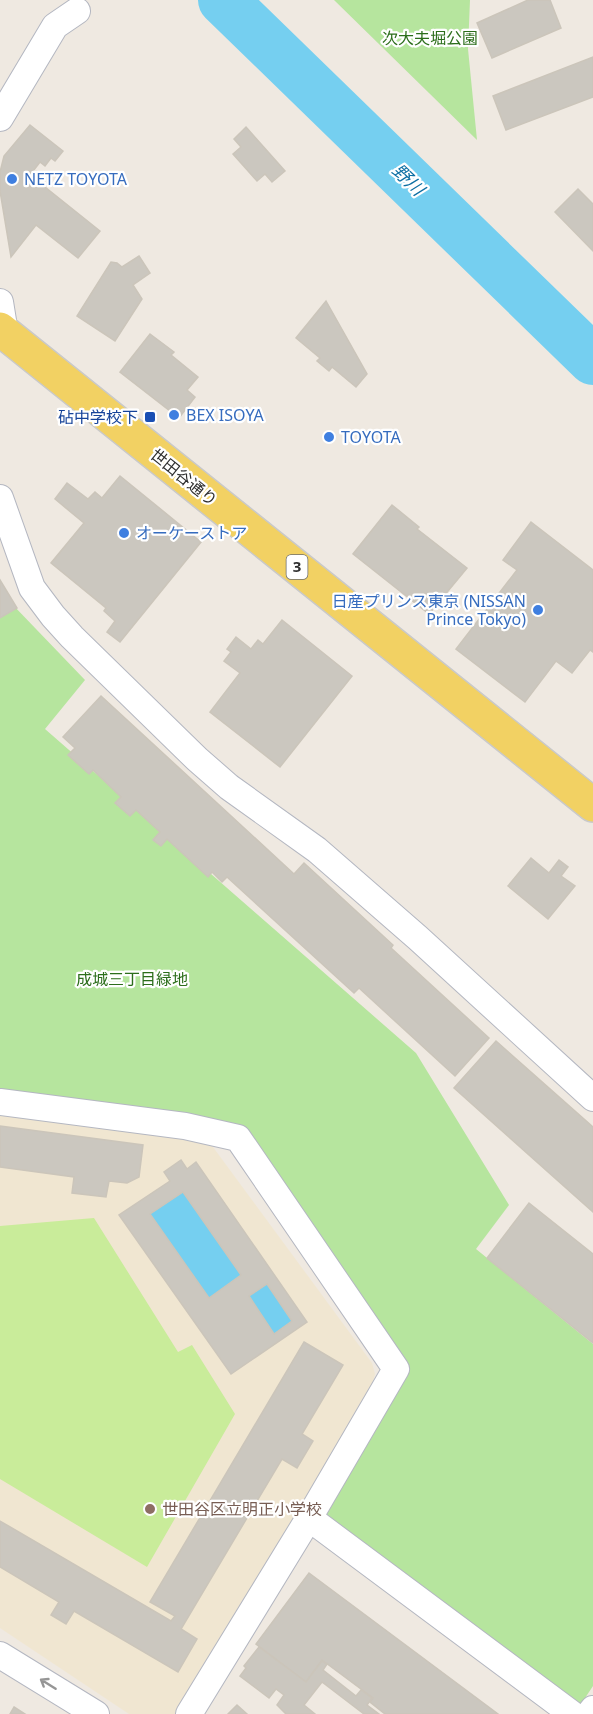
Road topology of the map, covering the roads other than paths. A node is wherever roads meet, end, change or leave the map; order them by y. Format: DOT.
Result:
graph roads {
  1 [pos="77,10"];
  2 [pos="0,118"];
  3 [pos="0,302"];
  4 [pos="3,331"];
  5 [pos="0,498"];
  6 [pos="593,805"];
  7 [pos="593,1098"];
  8 [pos="0,1102"];
  9 [pos="309,1518"];
  10 [pos="0,1655"];
  11 [pos="593,1709"];
  12 [pos="96,1714"];
  13 [pos="189,1714"];
  14 [pos="572,1714"];
  15 [pos="590,1714"];
  1 -- 2 [label="street"];
  3 -- 4 [label="street"];
  4 -- 6 [label="main road, 世田谷通り / 3"];
  5 -- 7 [label="street"];
  8 -- 9 [label="street"];
  9 -- 13 [label="street"];
  9 -- 14 [label="street"];
  12 -- 10 [label="street, one-way"];
  11 -- 15 [label="street"];
}
